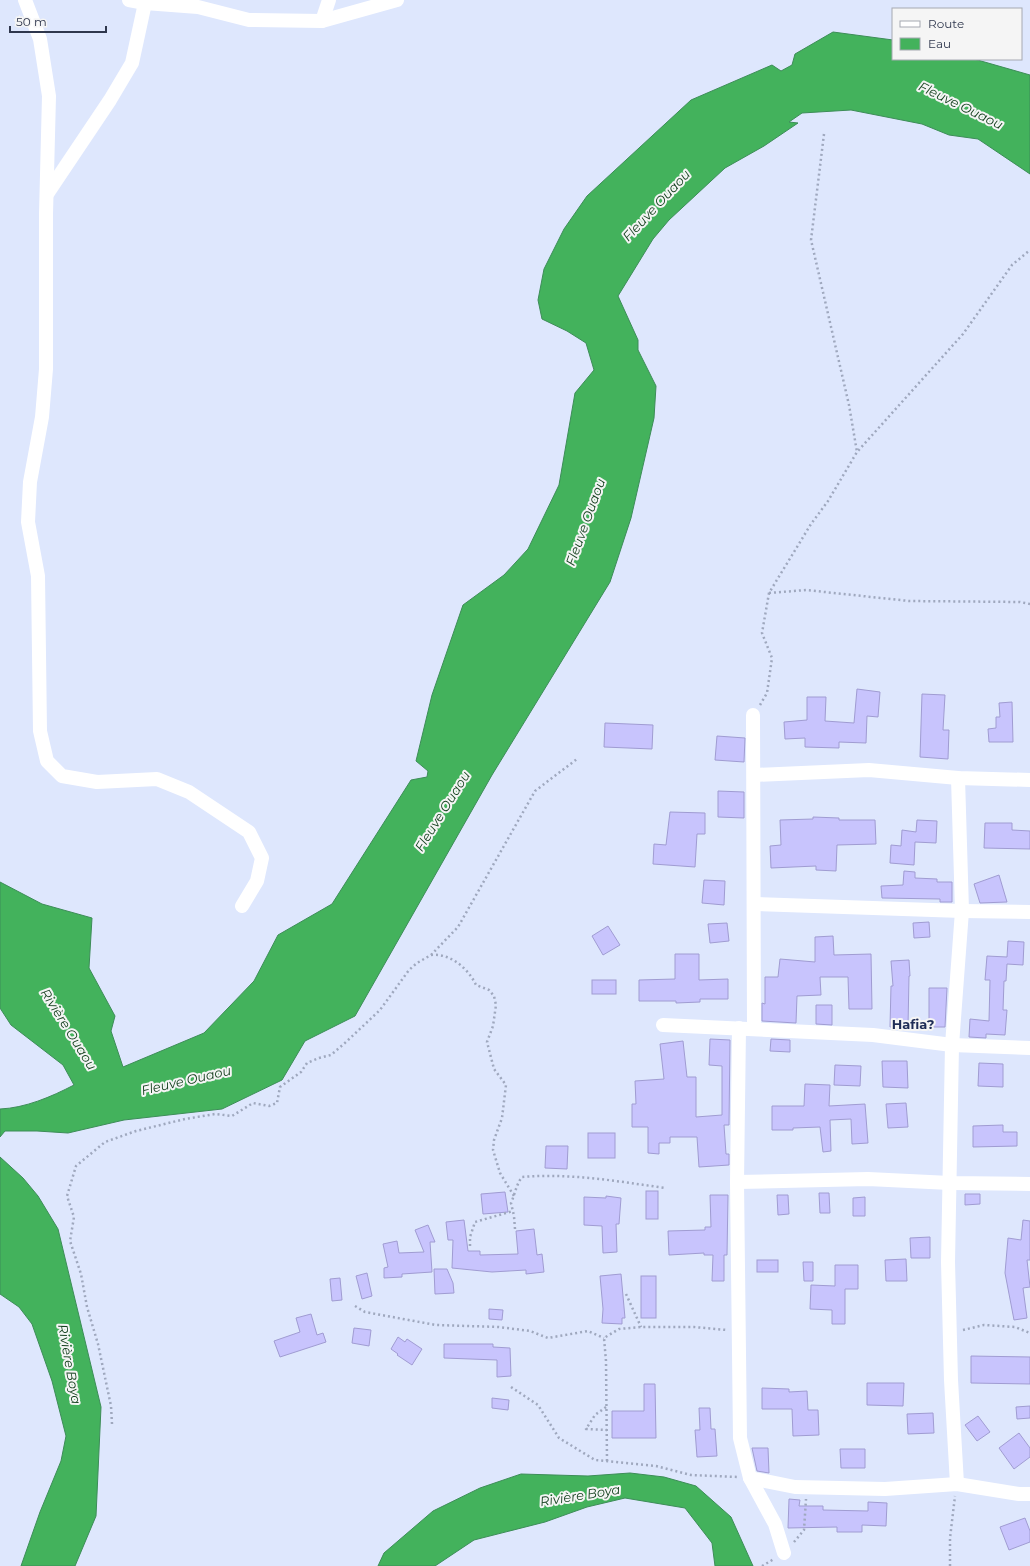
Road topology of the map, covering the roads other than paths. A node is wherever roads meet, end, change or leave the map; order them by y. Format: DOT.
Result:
graph roads {
  1 [pos="25,0"];
  2 [pos="129,0"];
  3 [pos="329,0"];
  4 [pos="397,0"];
  5 [pos="145,4"];
  6 [pos="322,21"];
  7 [pos="47,194"];
  8 [pos="753,715"];
  9 [pos="754,775"];
  10 [pos="958,778"];
  11 [pos="1030,780"];
  12 [pos="754,904"];
  13 [pos="242,906"];
  14 [pos="962,911"];
  15 [pos="1030,912"];
  16 [pos="662,1025"];
  17 [pos="739,1028"];
  18 [pos="754,1029"];
  19 [pos="952,1045"];
  20 [pos="1030,1048"];
  21 [pos="737,1182"];
  22 [pos="950,1183"];
  23 [pos="1030,1184"];
  24 [pos="750,1478"];
  25 [pos="957,1484"];
  26 [pos="1030,1494"];
  27 [pos="784,1553"];
  1 -- 7 [label="street"];
  2 -- 5 [label="street"];
  3 -- 6 [label="street"];
  4 -- 6 [label="street"];
  5 -- 6 [label="street"];
  5 -- 7 [label="street"];
  7 -- 13 [label="street"];
  8 -- 9 [label="street"];
  9 -- 10 [label="street"];
  9 -- 12 [label="street"];
  10 -- 11 [label="street"];
  10 -- 14 [label="street"];
  12 -- 14 [label="street"];
  12 -- 18 [label="street"];
  14 -- 15 [label="street"];
  14 -- 19 [label="street"];
  16 -- 17 [label="street"];
  17 -- 18 [label="street"];
  17 -- 21 [label="street"];
  18 -- 19 [label="street"];
  19 -- 20 [label="street"];
  19 -- 22 [label="street"];
  21 -- 22 [label="street"];
  21 -- 24 [label="street"];
  22 -- 23 [label="street"];
  22 -- 25 [label="street"];
  24 -- 25 [label="street"];
  24 -- 27 [label="street"];
  25 -- 26 [label="street"];
}
